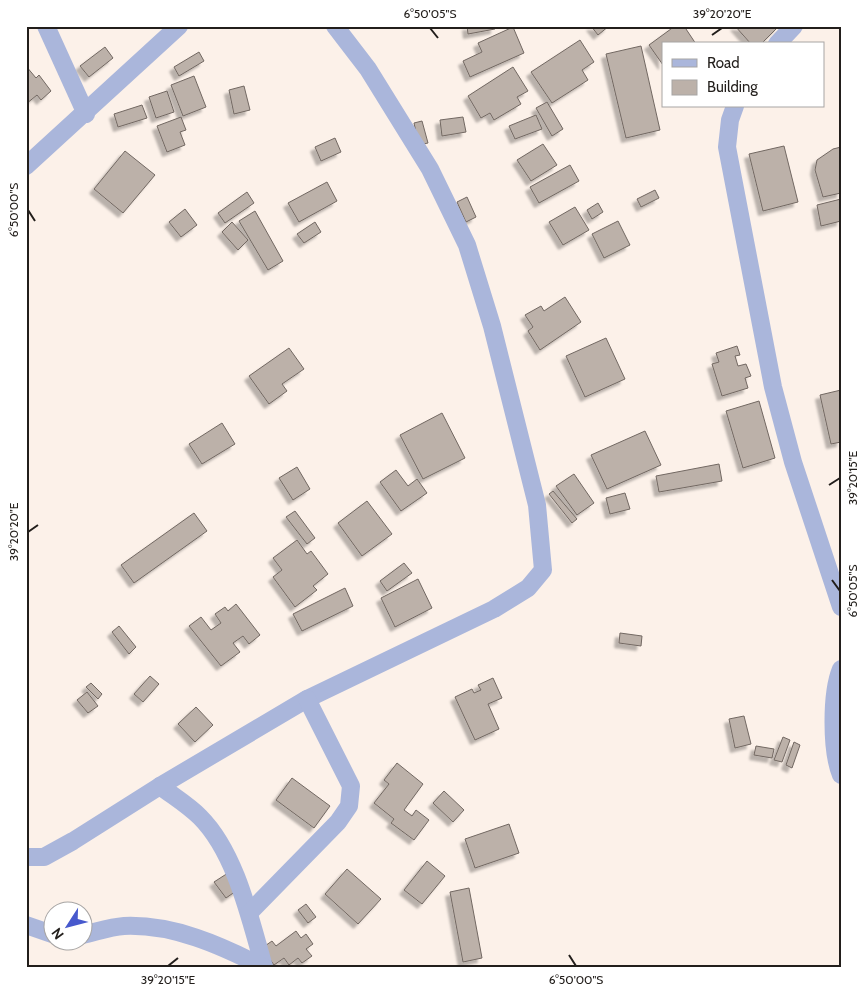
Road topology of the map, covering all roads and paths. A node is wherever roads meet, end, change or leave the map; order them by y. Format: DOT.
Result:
graph roads {
  1 [pos="46,26"];
  2 [pos="179,26"];
  3 [pos="335,26"];
  4 [pos="794,26"];
  5 [pos="779,42"];
  6 [pos="734,108"];
  7 [pos="86,114"];
  8 [pos="26,166"];
  9 [pos="841,607"];
  10 [pos="841,669"];
  11 [pos="307,700"];
  12 [pos="841,775"];
  13 [pos="160,786"];
  14 [pos="26,857"];
  15 [pos="249,913"];
  16 [pos="26,926"];
  17 [pos="42,931"];
  18 [pos="92,933"];
  19 [pos="264,967"];
  1 -- 7 [label="street"];
  2 -- 7 [label="street"];
  3 -- 11 [label="street"];
  4 -- 5 [label="street"];
  6 -- 9 [label="street"];
  7 -- 8 [label="street"];
  10 -- 12 [label="street"];
  11 -- 13 [label="street"];
  11 -- 15 [label="street"];
  13 -- 14 [label="street"];
  13 -- 15 [label="street"];
  15 -- 19 [label="street"];
  16 -- 17 [label="street"];
  18 -- 19 [label="street"];
}
